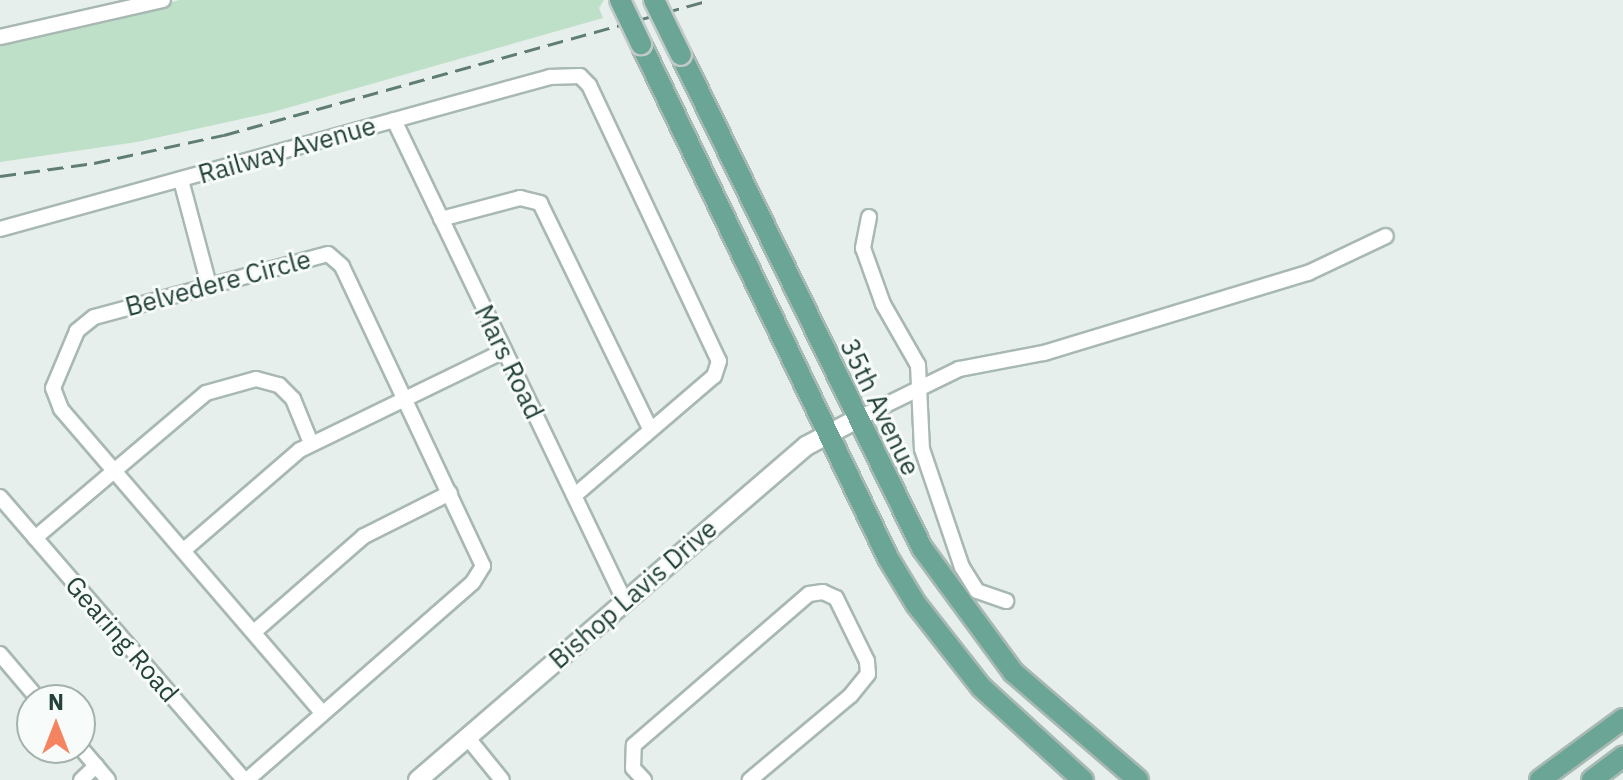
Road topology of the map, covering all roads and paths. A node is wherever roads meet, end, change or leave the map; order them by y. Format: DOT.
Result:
graph roads {
  1 [pos="163,0"];
  2 [pos="620,0"];
  3 [pos="654,0"];
  4 [pos="0,37"];
  5 [pos="394,120"];
  6 [pos="181,180"];
  7 [pos="869,217"];
  8 [pos="441,219"];
  9 [pos="0,229"];
  10 [pos="1386,236"];
  11 [pos="209,285"];
  12 [pos="504,351"];
  13 [pos="922,387"];
  14 [pos="407,400"];
  15 [pos="857,419"];
  16 [pos="650,429"];
  17 [pos="829,433"];
  18 [pos="311,443"];
  19 [pos="113,469"];
  20 [pos="450,493"];
  21 [pos="574,496"];
  22 [pos="0,497"];
  23 [pos="35,538"];
  24 [pos="184,550"];
  25 [pos="1006,601"];
  26 [pos="625,602"];
  27 [pos="254,632"];
  28 [pos="0,654"];
  29 [pos="25,684"];
  30 [pos="322,712"];
  31 [pos="1623,719"];
  32 [pos="467,737"];
  33 [pos="1623,757"];
  34 [pos="96,766"];
  35 [pos="81,780"];
  36 [pos="108,780"];
  37 [pos="245,780"];
  38 [pos="418,780"];
  39 [pos="502,780"];
  40 [pos="644,780"];
  41 [pos="750,780"];
  42 [pos="1083,780"];
  43 [pos="1138,780"];
  44 [pos="1540,780"];
  45 [pos="1592,780"];
  1 -- 4 [label="street"];
  2 -- 17 [label="main road, bridge"];
  3 -- 15 [label="main road, 35th Avenue, bridge"];
  5 -- 6 [label="street, Railway Avenue"];
  5 -- 8 [label="street, Mars Road"];
  5 -- 16 [label="street, Railway Avenue"];
  6 -- 9 [label="street, Railway Avenue"];
  6 -- 11 [label="street"];
  7 -- 13 [label="street"];
  8 -- 12 [label="street, Mars Road"];
  8 -- 16 [label="street"];
  10 -- 13 [label="street"];
  11 -- 14 [label="street, Belvedere Circle"];
  11 -- 19 [label="street, Belvedere Circle"];
  12 -- 14 [label="street"];
  12 -- 21 [label="street, Mars Road"];
  13 -- 15 [label="street"];
  13 -- 25 [label="street"];
  14 -- 18 [label="street"];
  14 -- 20 [label="street, Belvedere Circle"];
  15 -- 17 [label="street, Bishop Lavis Drive"];
  15 -- 43 [label="main road, 35th Avenue"];
  16 -- 21 [label="street"];
  17 -- 26 [label="street, Bishop Lavis Drive"];
  17 -- 42 [label="main road"];
  18 -- 19 [label="street"];
  18 -- 24 [label="street"];
  19 -- 23 [label="street"];
  19 -- 24 [label="street, Belvedere Circle"];
  20 -- 27 [label="street"];
  20 -- 30 [label="street, Belvedere Circle"];
  21 -- 26 [label="street, Mars Road"];
  22 -- 23 [label="street, Gearing Road"];
  23 -- 37 [label="street, Gearing Road"];
  24 -- 27 [label="street, Belvedere Circle"];
  26 -- 32 [label="street, Bishop Lavis Drive"];
  27 -- 30 [label="street, Belvedere Circle"];
  28 -- 29 [label="street"];
  30 -- 37 [label="street, Belvedere Circle"];
  31 -- 44 [label="main road"];
  32 -- 38 [label="street, Bishop Lavis Drive"];
  32 -- 39 [label="street"];
  33 -- 45 [label="main road"];
  34 -- 35 [label="street"];
  34 -- 36 [label="street"];
  40 -- 41 [label="street"];
}
